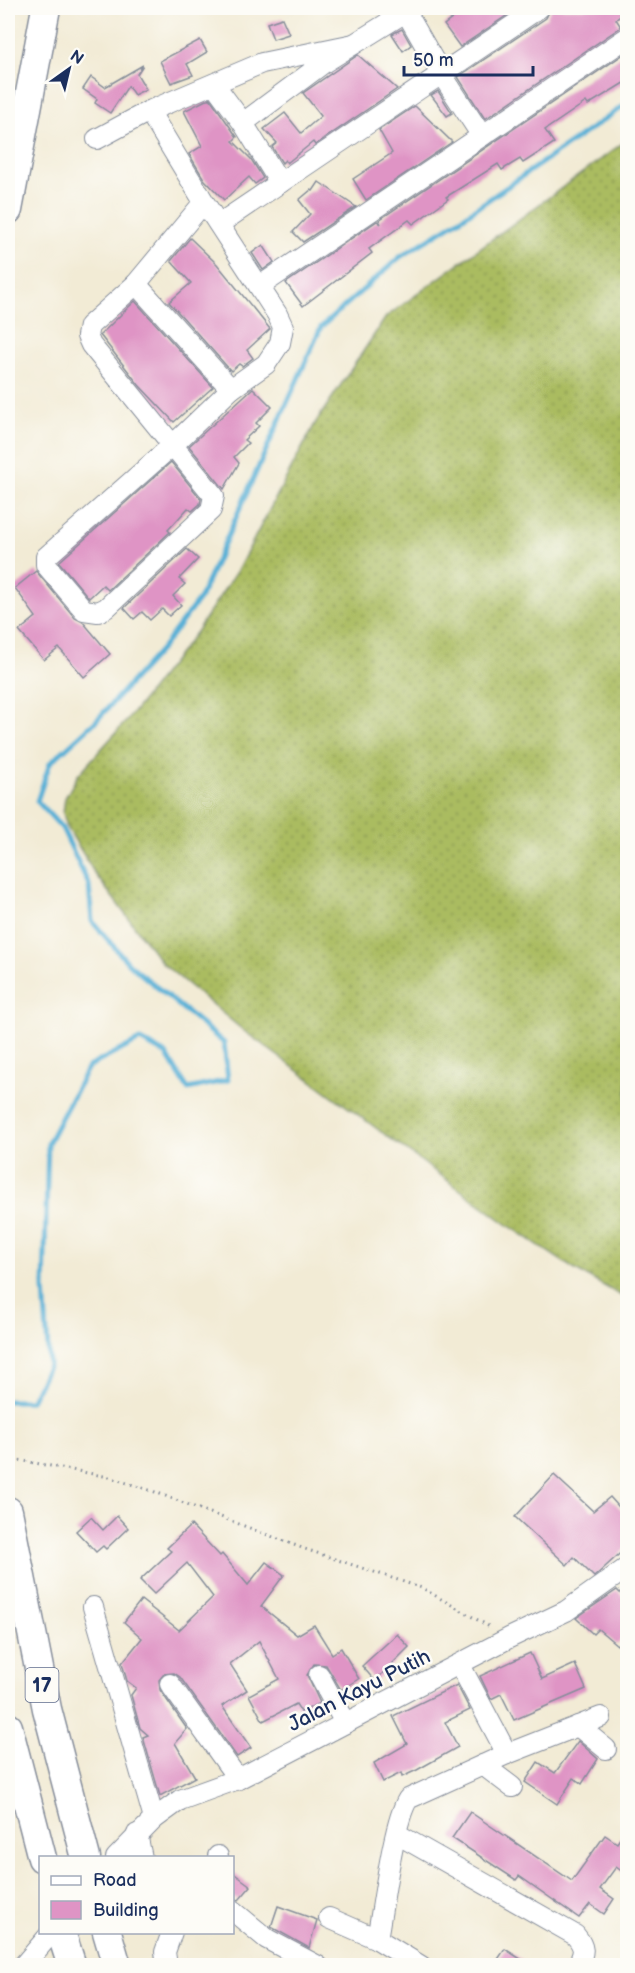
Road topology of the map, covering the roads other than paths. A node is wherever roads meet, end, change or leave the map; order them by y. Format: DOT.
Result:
graph roads {
  1 [pos="46,8"];
  2 [pos="539,8"];
  3 [pos="409,10"];
  4 [pos="627,37"];
  5 [pos="354,44"];
  6 [pos="442,75"];
  7 [pos="214,84"];
  8 [pos="150,111"];
  9 [pos="243,123"];
  10 [pos="482,136"];
  11 [pos="97,138"];
  12 [pos="280,183"];
  13 [pos="204,202"];
  14 [pos="8,210"];
  15 [pos="219,224"];
  16 [pos="136,284"];
  17 [pos="260,286"];
  18 [pos="231,389"];
  19 [pos="174,444"];
  20 [pos="8,1511"];
  21 [pos="627,1567"];
  22 [pos="93,1607"];
  23 [pos="460,1665"];
  24 [pos="319,1675"];
  25 [pos="170,1684"];
  26 [pos="601,1717"];
  27 [pos="345,1724"];
  28 [pos="579,1726"];
  29 [pos="8,1727"];
  30 [pos="606,1749"];
  31 [pos="507,1754"];
  32 [pos="483,1765"];
  33 [pos="238,1779"];
  34 [pos="512,1787"];
  35 [pos="154,1819"];
  36 [pos="397,1834"];
  37 [pos="133,1838"];
  38 [pos="42,1856"];
  39 [pos="86,1856"];
  40 [pos="117,1856"];
  41 [pos="142,1856"];
  42 [pos="234,1912"];
  43 [pos="329,1918"];
  44 [pos="50,1934"];
  45 [pos="62,1934"];
  46 [pos="108,1934"];
  47 [pos="171,1934"];
  48 [pos="377,1939"];
  49 [pos="23,1965"];
  50 [pos="72,1965"];
  51 [pos="117,1965"];
  52 [pos="168,1965"];
  53 [pos="318,1965"];
  54 [pos="421,1965"];
  55 [pos="577,1965"];
  1 -- 14 [label="highway"];
  2 -- 6 [label="street"];
  3 -- 5 [label="street"];
  3 -- 6 [label="street"];
  4 -- 10 [label="street"];
  5 -- 7 [label="street"];
  5 -- 9 [label="street"];
  6 -- 10 [label="street"];
  6 -- 12 [label="street"];
  7 -- 8 [label="street"];
  7 -- 9 [label="street"];
  8 -- 11 [label="street"];
  8 -- 13 [label="street"];
  9 -- 12 [label="street"];
  10 -- 17 [label="street"];
  12 -- 15 [label="street"];
  13 -- 15 [label="street"];
  13 -- 16 [label="street"];
  15 -- 17 [label="street"];
  16 -- 18 [label="street"];
  16 -- 19 [label="street"];
  17 -- 18 [label="street"];
  18 -- 19 [label="street"];
  19 -- 19 [label="street"];
  20 -- 39 [label="highway, 17"];
  21 -- 23 [label="street, Jalan Kayu Putih"];
  22 -- 35 [label="street"];
  23 -- 27 [label="street, Jalan Kayu Putih"];
  23 -- 31 [label="street"];
  24 -- 27 [label="street"];
  25 -- 33 [label="street"];
  26 -- 28 [label="street"];
  27 -- 33 [label="street, Jalan Kayu Putih"];
  28 -- 30 [label="street"];
  28 -- 31 [label="street"];
  29 -- 38 [label="highway, 17"];
  31 -- 32 [label="street"];
  32 -- 34 [label="street"];
  32 -- 36 [label="street"];
  33 -- 35 [label="street, Jalan Kayu Putih"];
  35 -- 37 [label="street, Jalan Kayu Putih"];
  36 -- 48 [label="street"];
  36 -- 55 [label="street"];
  37 -- 40 [label="street, Jalan Kayu Putih"];
  37 -- 41 [label="street"];
  42 -- 53 [label="street"];
  43 -- 48 [label="street"];
  44 -- 49 [label="street"];
  45 -- 50 [label="highway"];
  46 -- 51 [label="highway"];
  47 -- 52 [label="street"];
  48 -- 54 [label="street"];
}
